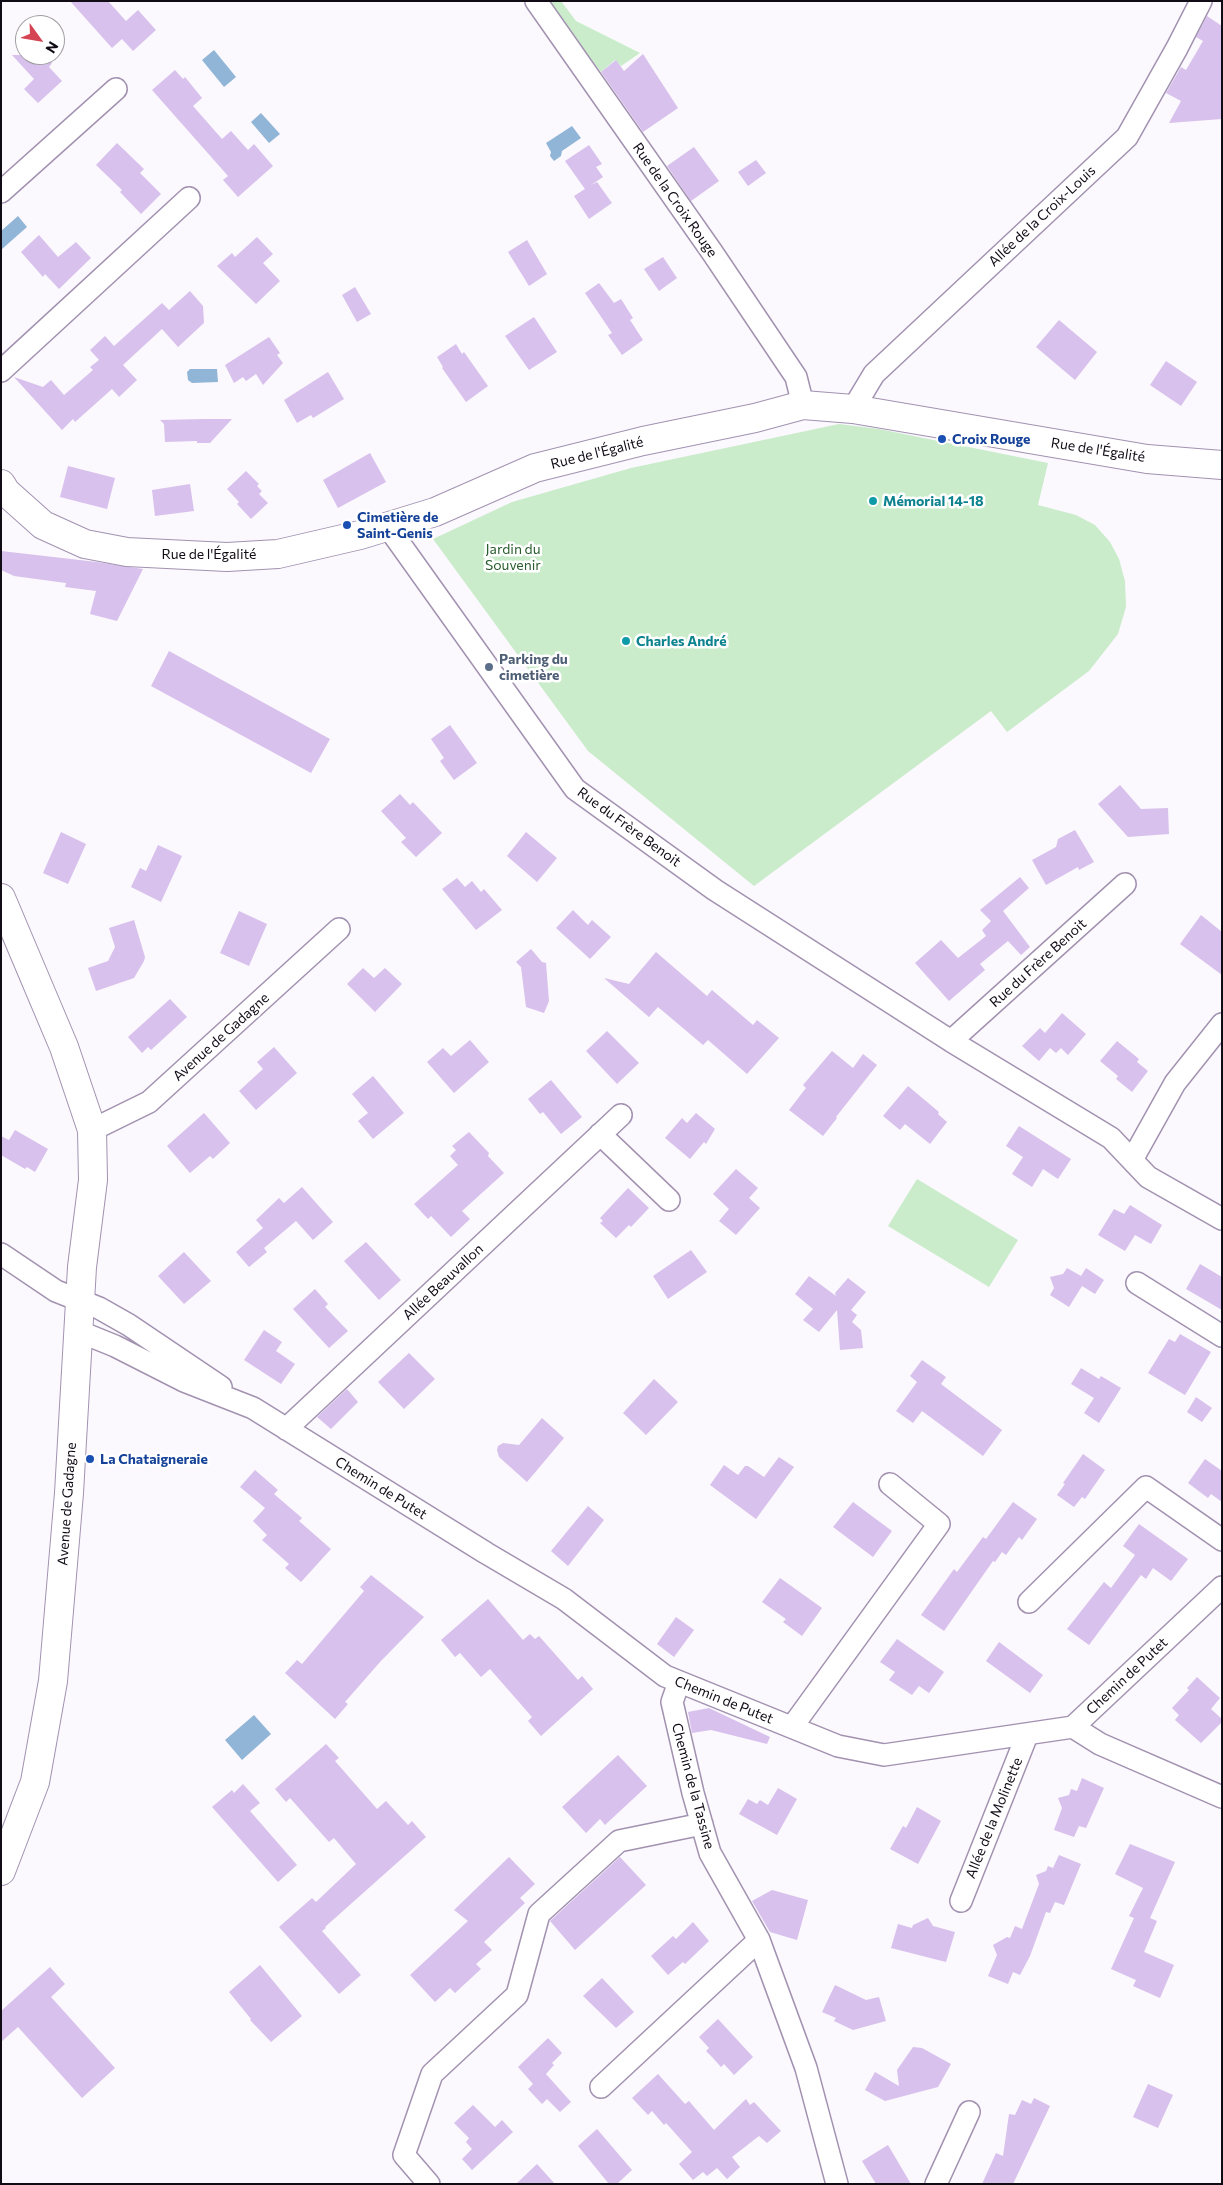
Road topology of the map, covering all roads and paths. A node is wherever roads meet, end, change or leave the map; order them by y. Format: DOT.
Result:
graph roads {
  1 [pos="536,1"];
  2 [pos="1201,1"];
  3 [pos="116,89"];
  4 [pos="1,192"];
  5 [pos="189,198"];
  6 [pos="1,371"];
  7 [pos="803,405"];
  8 [pos="853,409"];
  9 [pos="1222,465"];
  10 [pos="1,484"];
  11 [pos="388,527"];
  12 [pos="1125,884"];
  13 [pos="1,898"];
  14 [pos="339,929"];
  15 [pos="1222,1024"];
  16 [pos="951,1042"];
  17 [pos="621,1115"];
  18 [pos="92,1130"];
  19 [pos="600,1134"];
  20 [pos="1132,1160"];
  21 [pos="669,1200"];
  22 [pos="1222,1219"];
  23 [pos="1,1254"];
  24 [pos="1137,1283"];
  25 [pos="81,1300"];
  26 [pos="78,1331"];
  27 [pos="1222,1336"];
  28 [pos="244,1404"];
  29 [pos="286,1429"];
  30 [pos="890,1484"];
  31 [pos="1222,1540"];
  32 [pos="1222,1587"];
  33 [pos="1029,1602"];
  34 [pos="680,1682"];
  35 [pos="792,1727"];
  36 [pos="1073,1728"];
  37 [pos="1028,1734"];
  38 [pos="1222,1797"];
  39 [pos="702,1824"];
  40 [pos="1,1871"];
  41 [pos="961,1901"];
  42 [pos="759,1940"];
  43 [pos="601,2087"];
  44 [pos="969,2112"];
  45 [pos="428,2184"];
  46 [pos="837,2184"];
  47 [pos="936,2184"];
  1 -- 7 [label="street, Rue de la Croix Rouge"];
  2 -- 8 [label="street, Allée de la Croix-Louis"];
  3 -- 4 [label="street"];
  5 -- 6 [label="street"];
  7 -- 8 [label="street, Rue de l'Égalité"];
  7 -- 11 [label="street, Rue de l'Égalité"];
  8 -- 9 [label="street, Rue de l'Égalité"];
  10 -- 11 [label="street, Rue de l'Égalité"];
  11 -- 16 [label="street, Rue du Frère Benoit"];
  12 -- 16 [label="street, Rue du Frère Benoit"];
  13 -- 18 [label="street, Avenue de Gadagne"];
  14 -- 18 [label="street, Avenue de Gadagne"];
  15 -- 20 [label="street"];
  16 -- 20 [label="street, Rue du Frère Benoit"];
  17 -- 19 [label="street, Allée Beauvallon"];
  18 -- 25 [label="street, Avenue de Gadagne"];
  19 -- 21 [label="street"];
  19 -- 29 [label="street, Allée Beauvallon"];
  20 -- 22 [label="street, Rue du Frère Benoit"];
  23 -- 25 [label="street, Chemin de Putet"];
  24 -- 27 [label="street"];
  25 -- 26 [label="street, Avenue de Gadagne"];
  25 -- 28 [label="street, Chemin de Putet"];
  26 -- 28 [label="street, Chemin de Putet"];
  26 -- 40 [label="street, Avenue de Gadagne"];
  28 -- 29 [label="street, Chemin de Putet"];
  29 -- 34 [label="street, Chemin de Putet"];
  30 -- 35 [label="street"];
  31 -- 33 [label="street"];
  32 -- 36 [label="street, Chemin de Putet"];
  34 -- 35 [label="street, Chemin de Putet"];
  34 -- 39 [label="street, Chemin de la Tassine"];
  35 -- 37 [label="street, Chemin de Putet"];
  36 -- 37 [label="street, Chemin de Putet"];
  36 -- 38 [label="street"];
  37 -- 41 [label="street, Allée de la Molinette"];
  39 -- 42 [label="street, Chemin de la Tassine"];
  39 -- 45 [label="street"];
  42 -- 43 [label="street"];
  42 -- 46 [label="street, Chemin de la Tassine"];
  44 -- 47 [label="street"];
}
